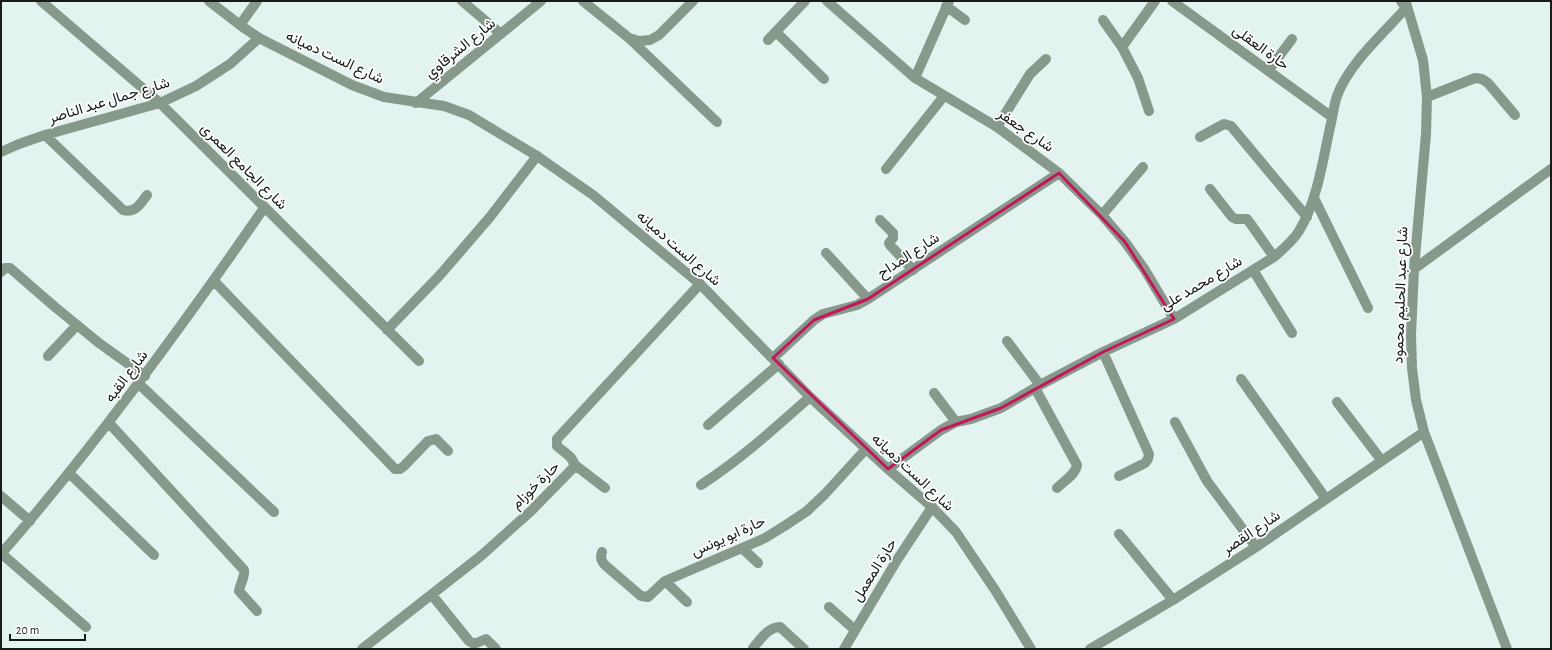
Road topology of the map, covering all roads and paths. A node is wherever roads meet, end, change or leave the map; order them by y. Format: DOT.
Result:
graph roads {
  1 [pos="41,1"];
  2 [pos="209,1"];
  3 [pos="257,1"];
  4 [pos="462,1"];
  5 [pos="541,1"];
  6 [pos="583,1"];
  7 [pos="693,1"];
  8 [pos="805,1"];
  9 [pos="827,1"];
  10 [pos="1155,1"];
  11 [pos="1172,1"];
  12 [pos="1404,3"];
  13 [pos="948,4"];
  14 [pos="966,20"];
  15 [pos="1103,20"];
  16 [pos="240,25"];
  17 [pos="776,32"];
  18 [pos="501,34"];
  19 [pos="259,38"];
  20 [pos="628,38"];
  21 [pos="1292,39"];
  22 [pos="768,40"];
  23 [pos="1122,47"];
  24 [pos="1046,59"];
  25 [pos="1268,71"];
  26 [pos="914,78"];
  27 [pos="824,79"];
  28 [pos="944,96"];
  29 [pos="1427,98"];
  30 [pos="160,103"];
  31 [pos="416,103"];
  32 [pos="1149,110"];
  33 [pos="1515,115"];
  34 [pos="1332,117"];
  35 [pos="717,122"];
  36 [pos="997,127"];
  37 [pos="45,135"];
  38 [pos="1200,137"];
  39 [pos="1,152"];
  40 [pos="537,156"];
  41 [pos="1143,167"];
  42 [pos="886,169"];
  43 [pos="1551,169"];
  44 [pos="1059,173"];
  45 [pos="1210,190"];
  46 [pos="147,195"];
  47 [pos="1314,198"];
  48 [pos="264,208"];
  49 [pos="1102,215"];
  50 [pos="1307,217"];
  51 [pos="880,220"];
  52 [pos="826,253"];
  53 [pos="1274,257"];
  54 [pos="1414,269"];
  55 [pos="912,270"];
  56 [pos="1253,270"];
  57 [pos="1,272"];
  58 [pos="214,281"];
  59 [pos="700,284"];
  60 [pos="868,299"];
  61 [pos="1368,308"];
  62 [pos="1174,319"];
  63 [pos="77,325"];
  64 [pos="387,330"];
  65 [pos="1292,333"];
  66 [pos="1007,341"];
  67 [pos="1103,352"];
  68 [pos="48,356"];
  69 [pos="419,361"];
  70 [pos="776,361"];
  71 [pos="1241,379"];
  72 [pos="142,380"];
  73 [pos="1038,386"];
  74 [pos="934,393"];
  75 [pos="810,397"];
  76 [pos="1337,402"];
  77 [pos="956,422"];
  78 [pos="1175,422"];
  79 [pos="109,423"];
  80 [pos="708,425"];
  81 [pos="1424,432"];
  82 [pos="866,449"];
  83 [pos="448,451"];
  84 [pos="1382,461"];
  85 [pos="575,465"];
  86 [pos="888,469"];
  87 [pos="69,473"];
  88 [pos="1119,476"];
  89 [pos="701,485"];
  90 [pos="605,488"];
  91 [pos="1057,488"];
  92 [pos="1,496"];
  93 [pos="1326,499"];
  94 [pos="932,507"];
  95 [pos="274,512"];
  96 [pos="30,521"];
  97 [pos="1119,534"];
  98 [pos="1256,547"];
  99 [pos="742,548"];
  100 [pos="602,552"];
  101 [pos="1,554"];
  102 [pos="154,555"];
  103 [pos="758,563"];
  104 [pos="665,581"];
  105 [pos="432,595"];
  106 [pos="1173,600"];
  107 [pos="688,602"];
  108 [pos="829,607"];
  109 [pos="257,611"];
  110 [pos="86,627"];
  111 [pos="855,630"];
  112 [pos="753,648"];
  113 [pos="362,649"];
  114 [pos="496,649"];
  115 [pos="804,649"];
  116 [pos="844,649"];
  117 [pos="1031,649"];
  118 [pos="1090,649"];
  119 [pos="1507,649"];
  1 -- 30 [label="street, شارع الجامع العمرى"];
  2 -- 16 [label="street, شارع الست دميانه"];
  3 -- 16 [label="street"];
  4 -- 18 [label="street"];
  5 -- 18 [label="street, شارع الشرقاوي"];
  6 -- 20 [label="street"];
  7 -- 20 [label="street"];
  8 -- 17 [label="street"];
  9 -- 26 [label="street, شارع جعفر"];
  10 -- 23 [label="street"];
  11 -- 25 [label="street, حارة العقلى"];
  12 -- 29 [label="street, شارع عبد الحليم محمود"];
  12 -- 34 [label="street, شارع محمد على"];
  13 -- 14 [label="street"];
  13 -- 26 [label="street"];
  15 -- 23 [label="street"];
  16 -- 19 [label="street, شارع الست دميانه"];
  17 -- 22 [label="street"];
  17 -- 27 [label="street"];
  18 -- 31 [label="street, شارع الشرقاوي"];
  19 -- 30 [label="street, شارع جمال عبد الناصر"];
  19 -- 31 [label="street, شارع الست دميانه"];
  20 -- 35 [label="street"];
  21 -- 25 [label="street"];
  23 -- 32 [label="street"];
  24 -- 36 [label="street"];
  25 -- 34 [label="street, حارة العقلى"];
  26 -- 28 [label="street, شارع جعفر"];
  28 -- 36 [label="street, شارع جعفر"];
  28 -- 42 [label="street"];
  29 -- 33 [label="street"];
  29 -- 54 [label="street, شارع عبد الحليم محمود"];
  30 -- 37 [label="street, شارع جمال عبد الناصر"];
  30 -- 48 [label="street, شارع الجامع العمرى"];
  31 -- 40 [label="street, شارع الست دميانه"];
  34 -- 47 [label="street, شارع محمد على"];
  36 -- 44 [label="street, شارع جعفر"];
  37 -- 39 [label="street, شارع جمال عبد الناصر"];
  37 -- 46 [label="street"];
  38 -- 50 [label="street"];
  40 -- 59 [label="street, شارع الست دميانه"];
  40 -- 64 [label="street"];
  41 -- 49 [label="street"];
  43 -- 54 [label="street"];
  44 -- 49 [label="street, شارع جعفر"];
  44 -- 55 [label="street, شارع المداح"];
  45 -- 53 [label="street"];
  47 -- 50 [label="street, شارع محمد على"];
  47 -- 61 [label="street"];
  48 -- 58 [label="street, شارع القبه"];
  48 -- 64 [label="street, شارع الجامع العمرى"];
  49 -- 62 [label="street, شارع جعفر"];
  50 -- 53 [label="street, شارع محمد على"];
  51 -- 55 [label="street"];
  52 -- 60 [label="street"];
  53 -- 56 [label="street, شارع محمد على"];
  54 -- 81 [label="street, شارع عبد الحليم محمود"];
  55 -- 60 [label="street, شارع المداح"];
  56 -- 62 [label="street, شارع محمد على"];
  56 -- 65 [label="street"];
  57 -- 63 [label="street"];
  58 -- 72 [label="street, شارع القبه"];
  58 -- 83 [label="street"];
  59 -- 70 [label="street, شارع الست دميانه"];
  59 -- 85 [label="street, حارة خوزام"];
  60 -- 70 [label="street, شارع المداح"];
  62 -- 67 [label="street, شارع محمد على"];
  63 -- 68 [label="street"];
  63 -- 72 [label="street"];
  64 -- 69 [label="street, شارع الجامع العمرى"];
  66 -- 73 [label="street"];
  67 -- 73 [label="street, شارع محمد على"];
  67 -- 88 [label="street"];
  70 -- 75 [label="street, شارع الست دميانه"];
  70 -- 80 [label="street, شارع المداح"];
  71 -- 93 [label="street"];
  72 -- 79 [label="street, شارع القبه"];
  72 -- 95 [label="street"];
  73 -- 77 [label="street, شارع محمد على"];
  73 -- 91 [label="street"];
  74 -- 77 [label="street"];
  75 -- 82 [label="street, شارع الست دميانه"];
  75 -- 89 [label="street"];
  76 -- 84 [label="street"];
  77 -- 86 [label="street, شارع محمد على"];
  78 -- 98 [label="street"];
  79 -- 87 [label="street, شارع القبه"];
  79 -- 109 [label="street"];
  81 -- 84 [label="street, شارع القصر"];
  81 -- 119 [label="street, شارع عبد الحليم محمود"];
  82 -- 86 [label="street, شارع الست دميانه"];
  82 -- 99 [label="street, حارة ابو يونس"];
  84 -- 93 [label="street, شارع القصر"];
  85 -- 90 [label="street"];
  85 -- 105 [label="street, حارة خوزام"];
  86 -- 94 [label="street, شارع الست دميانه"];
  87 -- 96 [label="street, شارع القبه"];
  87 -- 102 [label="street"];
  92 -- 96 [label="street"];
  93 -- 98 [label="street, شارع القصر"];
  94 -- 111 [label="street, حارة المعمل"];
  94 -- 117 [label="street, شارع الست دميانه"];
  96 -- 101 [label="street, شارع القبه"];
  97 -- 106 [label="street"];
  98 -- 106 [label="street, شارع القصر"];
  99 -- 103 [label="street"];
  99 -- 104 [label="street, حارة ابو يونس"];
  100 -- 104 [label="street, حارة ابو يونس"];
  101 -- 110 [label="street"];
  104 -- 107 [label="street"];
  105 -- 113 [label="street, حارة خوزام"];
  105 -- 114 [label="street"];
  106 -- 118 [label="street, شارع القصر"];
  108 -- 111 [label="street"];
  111 -- 116 [label="street, حارة المعمل"];
  112 -- 115 [label="street"];
}
